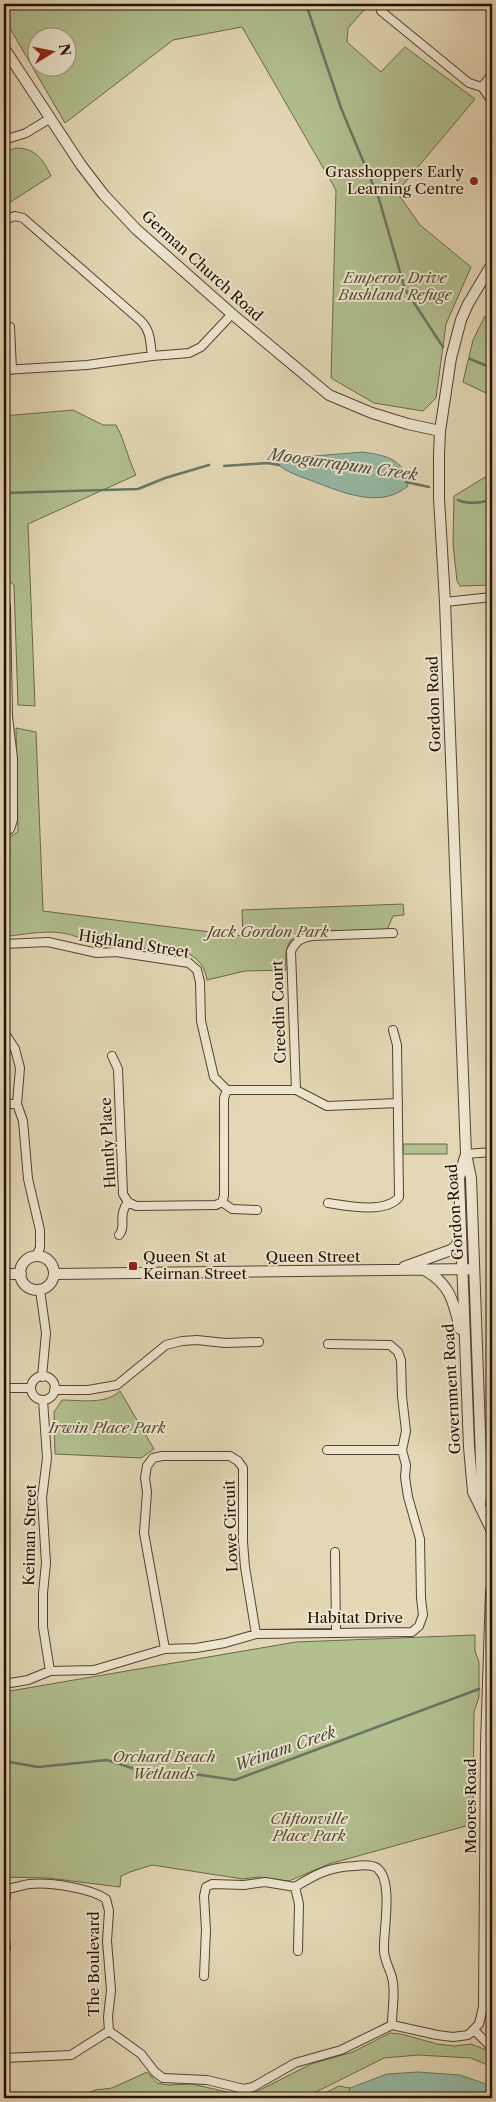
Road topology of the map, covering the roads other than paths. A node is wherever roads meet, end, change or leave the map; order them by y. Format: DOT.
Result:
graph roads {
  1 [pos="378,4"];
  2 [pos="4,48"];
  3 [pos="492,74"];
  4 [pos="482,87"];
  5 [pos="492,101"];
  6 [pos="49,119"];
  7 [pos="4,140"];
  8 [pos="4,220"];
  9 [pos="492,264"];
  10 [pos="232,314"];
  11 [pos="10,328"];
  12 [pos="152,356"];
  13 [pos="8,370"];
  14 [pos="440,431"];
  15 [pos="4,596"];
  16 [pos="492,597"];
  17 [pos="445,602"];
  18 [pos="4,833"];
  19 [pos="393,933"];
  20 [pos="4,944"];
  21 [pos="393,1030"];
  22 [pos="4,1032"];
  23 [pos="112,1056"];
  24 [pos="227,1090"];
  25 [pos="296,1090"];
  26 [pos="398,1103"];
  27 [pos="4,1104"];
  28 [pos="18,1104"];
  29 [pos="492,1152"];
  30 [pos="466,1154"];
  31 [pos="128,1202"];
  32 [pos="222,1202"];
  33 [pos="328,1203"];
  34 [pos="257,1210"];
  35 [pos="119,1235"];
  36 [pos="461,1238"];
  37 [pos="36,1256"];
  38 [pos="462,1269"];
  39 [pos="474,1269"];
  40 [pos="424,1270"];
  41 [pos="392,1271"];
  42 [pos="4,1274"];
  43 [pos="21,1274"];
  44 [pos="54,1274"];
  45 [pos="40,1290"];
  46 [pos="259,1342"];
  47 [pos="328,1344"];
  48 [pos="464,1344"];
  49 [pos="42,1377"];
  50 [pos="4,1388"];
  51 [pos="31,1388"];
  52 [pos="54,1390"];
  53 [pos="43,1400"];
  54 [pos="327,1450"];
  55 [pos="402,1450"];
  56 [pos="480,1506"];
  57 [pos="492,1530"];
  58 [pos="335,1552"];
  59 [pos="492,1580"];
  60 [pos="491,1591"];
  61 [pos="336,1632"];
  62 [pos="256,1634"];
  63 [pos="165,1650"];
  64 [pos="50,1671"];
  65 [pos="4,1684"];
  66 [pos="295,1887"];
  67 [pos="5,1889"];
  68 [pos="4,1908"];
  69 [pos="4,1930"];
  70 [pos="298,1951"];
  71 [pos="4,1955"];
  72 [pos="204,1976"];
  73 [pos="392,2025"];
  74 [pos="474,2030"];
  75 [pos="109,2031"];
  76 [pos="492,2048"];
  77 [pos="4,2058"];
  1 -- 4 [label="street"];
  2 -- 6 [label="street, German Church Road"];
  3 -- 4 [label="street"];
  4 -- 5 [label="street"];
  6 -- 7 [label="street"];
  6 -- 10 [label="street, German Church Road"];
  8 -- 12 [label="street"];
  9 -- 14 [label="street, Gordon Road"];
  10 -- 12 [label="street"];
  10 -- 14 [label="street, German Church Road"];
  11 -- 13 [label="street"];
  12 -- 13 [label="street"];
  14 -- 17 [label="street, Gordon Road"];
  15 -- 18 [label="street"];
  16 -- 17 [label="street"];
  17 -- 30 [label="street, Gordon Road"];
  19 -- 25 [label="street, Creedin Court"];
  20 -- 24 [label="street, Highland Street"];
  21 -- 26 [label="street"];
  22 -- 28 [label="street"];
  23 -- 31 [label="street, Huntly Place"];
  24 -- 25 [label="street"];
  24 -- 32 [label="street"];
  25 -- 26 [label="street"];
  26 -- 33 [label="street"];
  27 -- 28 [label="street"];
  28 -- 37 [label="street"];
  29 -- 30 [label="street"];
  30 -- 36 [label="street, Gordon Road"];
  30 -- 39 [label="street, Gordon Road"];
  31 -- 32 [label="street, Huntly Place"];
  31 -- 35 [label="street"];
  32 -- 34 [label="street"];
  36 -- 38 [label="street, Gordon Road"];
  36 -- 41 [label="street, Queen Street"];
  37 -- 43 [label="street"];
  37 -- 44 [label="street"];
  38 -- 39 [label="street, Queen Street"];
  38 -- 40 [label="street, Queen Street"];
  38 -- 48 [label="street, Government Road"];
  39 -- 56 [label="street, Government Road"];
  40 -- 41 [label="street, Queen Street"];
  40 -- 48 [label="street"];
  41 -- 44 [label="street, Queen Street"];
  42 -- 43 [label="street"];
  43 -- 45 [label="street"];
  44 -- 45 [label="street"];
  45 -- 49 [label="street"];
  46 -- 52 [label="street"];
  47 -- 55 [label="street, Habitat Drive"];
  48 -- 56 [label="street, Government Road"];
  49 -- 51 [label="street"];
  49 -- 52 [label="street"];
  50 -- 51 [label="street"];
  51 -- 53 [label="street"];
  52 -- 53 [label="street"];
  53 -- 64 [label="street, Keiman Street"];
  54 -- 55 [label="street"];
  55 -- 61 [label="street, Habitat Drive"];
  56 -- 57 [label="street, Government Road"];
  58 -- 61 [label="street"];
  59 -- 60 [label="street, Moores Road"];
  60 -- 74 [label="street, Moores Road"];
  61 -- 62 [label="street, Habitat Drive"];
  62 -- 63 [label="street, Habitat Drive"];
  62 -- 63 [label="street, Lowe Circuit"];
  63 -- 64 [label="street, Habitat Drive"];
  64 -- 65 [label="street, Habitat Drive"];
  66 -- 70 [label="street"];
  66 -- 72 [label="street"];
  66 -- 73 [label="street"];
  67 -- 68 [label="street"];
  67 -- 75 [label="street, The Boulevard"];
  69 -- 71 [label="street"];
  73 -- 74 [label="street"];
  73 -- 75 [label="street, The Boulevard"];
  74 -- 76 [label="street"];
  75 -- 77 [label="street"];
}
